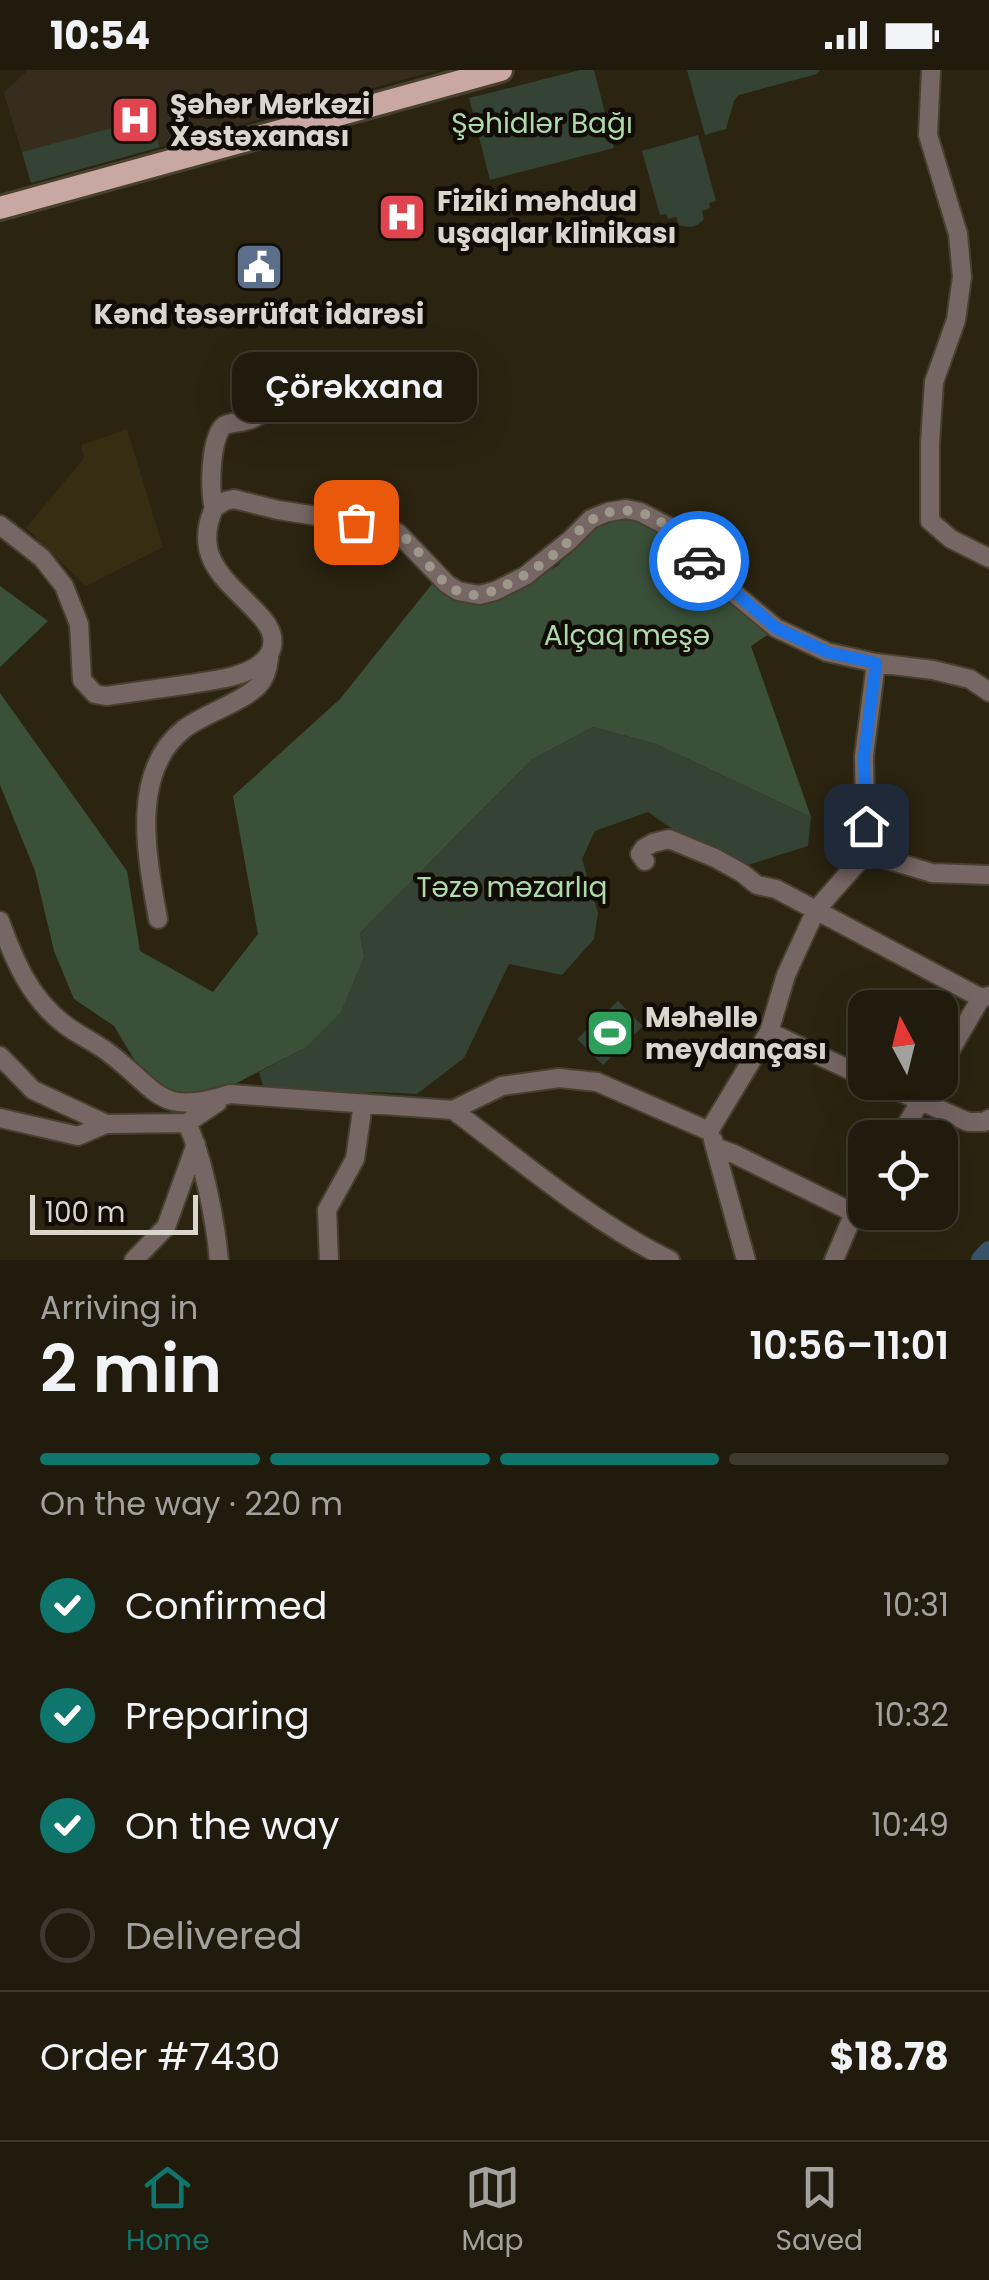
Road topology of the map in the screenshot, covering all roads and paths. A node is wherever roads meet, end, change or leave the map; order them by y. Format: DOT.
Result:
graph roads {
  1 [pos="501,70"];
  2 [pos="931,70"];
  3 [pos="0,208"];
  4 [pos="273,402"];
  5 [pos="214,508"];
  6 [pos="0,524"];
  7 [pos="989,558"];
  8 [pos="270,658"];
  9 [pos="876,663"];
  10 [pos="989,692"];
  11 [pos="866,853"];
  12 [pos="645,862"];
  13 [pos="989,876"];
  14 [pos="816,910"];
  15 [pos="158,919"];
  16 [pos="0,921"];
  17 [pos="985,997"];
  18 [pos="769,1032"];
  19 [pos="958,1040"];
  20 [pos="0,1056"];
  21 [pos="848,1068"];
  22 [pos="230,1094"];
  23 [pos="916,1100"];
  24 [pos="920,1102"];
  25 [pos="364,1104"];
  26 [pos="453,1110"];
  27 [pos="0,1118"];
  28 [pos="989,1119"];
  29 [pos="910,1120"];
  30 [pos="106,1124"];
  31 [pos="187,1124"];
  32 [pos="712,1139"];
  33 [pos="196,1144"];
  34 [pos="848,1210"];
  35 [pos="848,1227"];
  36 [pos="134,1260"];
  37 [pos="218,1260"];
  38 [pos="330,1260"];
  39 [pos="670,1260"];
  40 [pos="746,1260"];
  41 [pos="834,1260"];
  1 -- 3 [label="main road"];
  2 -- 7 [label="street"];
  4 -- 5 [label="street"];
  5 -- 8 [label="street"];
  5 -- 9 [label="street"];
  6 -- 8 [label="street"];
  8 -- 15 [label="street"];
  9 -- 10 [label="street"];
  9 -- 11 [label="street"];
  11 -- 13 [label="street"];
  11 -- 14 [label="street"];
  12 -- 14 [label="street"];
  14 -- 17 [label="street"];
  14 -- 18 [label="street"];
  16 -- 22 [label="street"];
  17 -- 19 [label="street"];
  18 -- 21 [label="street"];
  18 -- 32 [label="street"];
  20 -- 30 [label="street"];
  22 -- 25 [label="street"];
  22 -- 31 [label="street"];
  23 -- 24 [label="street"];
  24 -- 28 [label="street"];
  24 -- 29 [label="street"];
  25 -- 26 [label="street"];
  25 -- 38 [label="street"];
  26 -- 32 [label="street"];
  26 -- 39 [label="street"];
  27 -- 30 [label="street"];
  30 -- 31 [label="street"];
  31 -- 33 [label="street"];
  32 -- 34 [label="street"];
  32 -- 40 [label="street"];
  33 -- 36 [label="street"];
  33 -- 37 [label="street"];
  35 -- 41 [label="street"];
}
